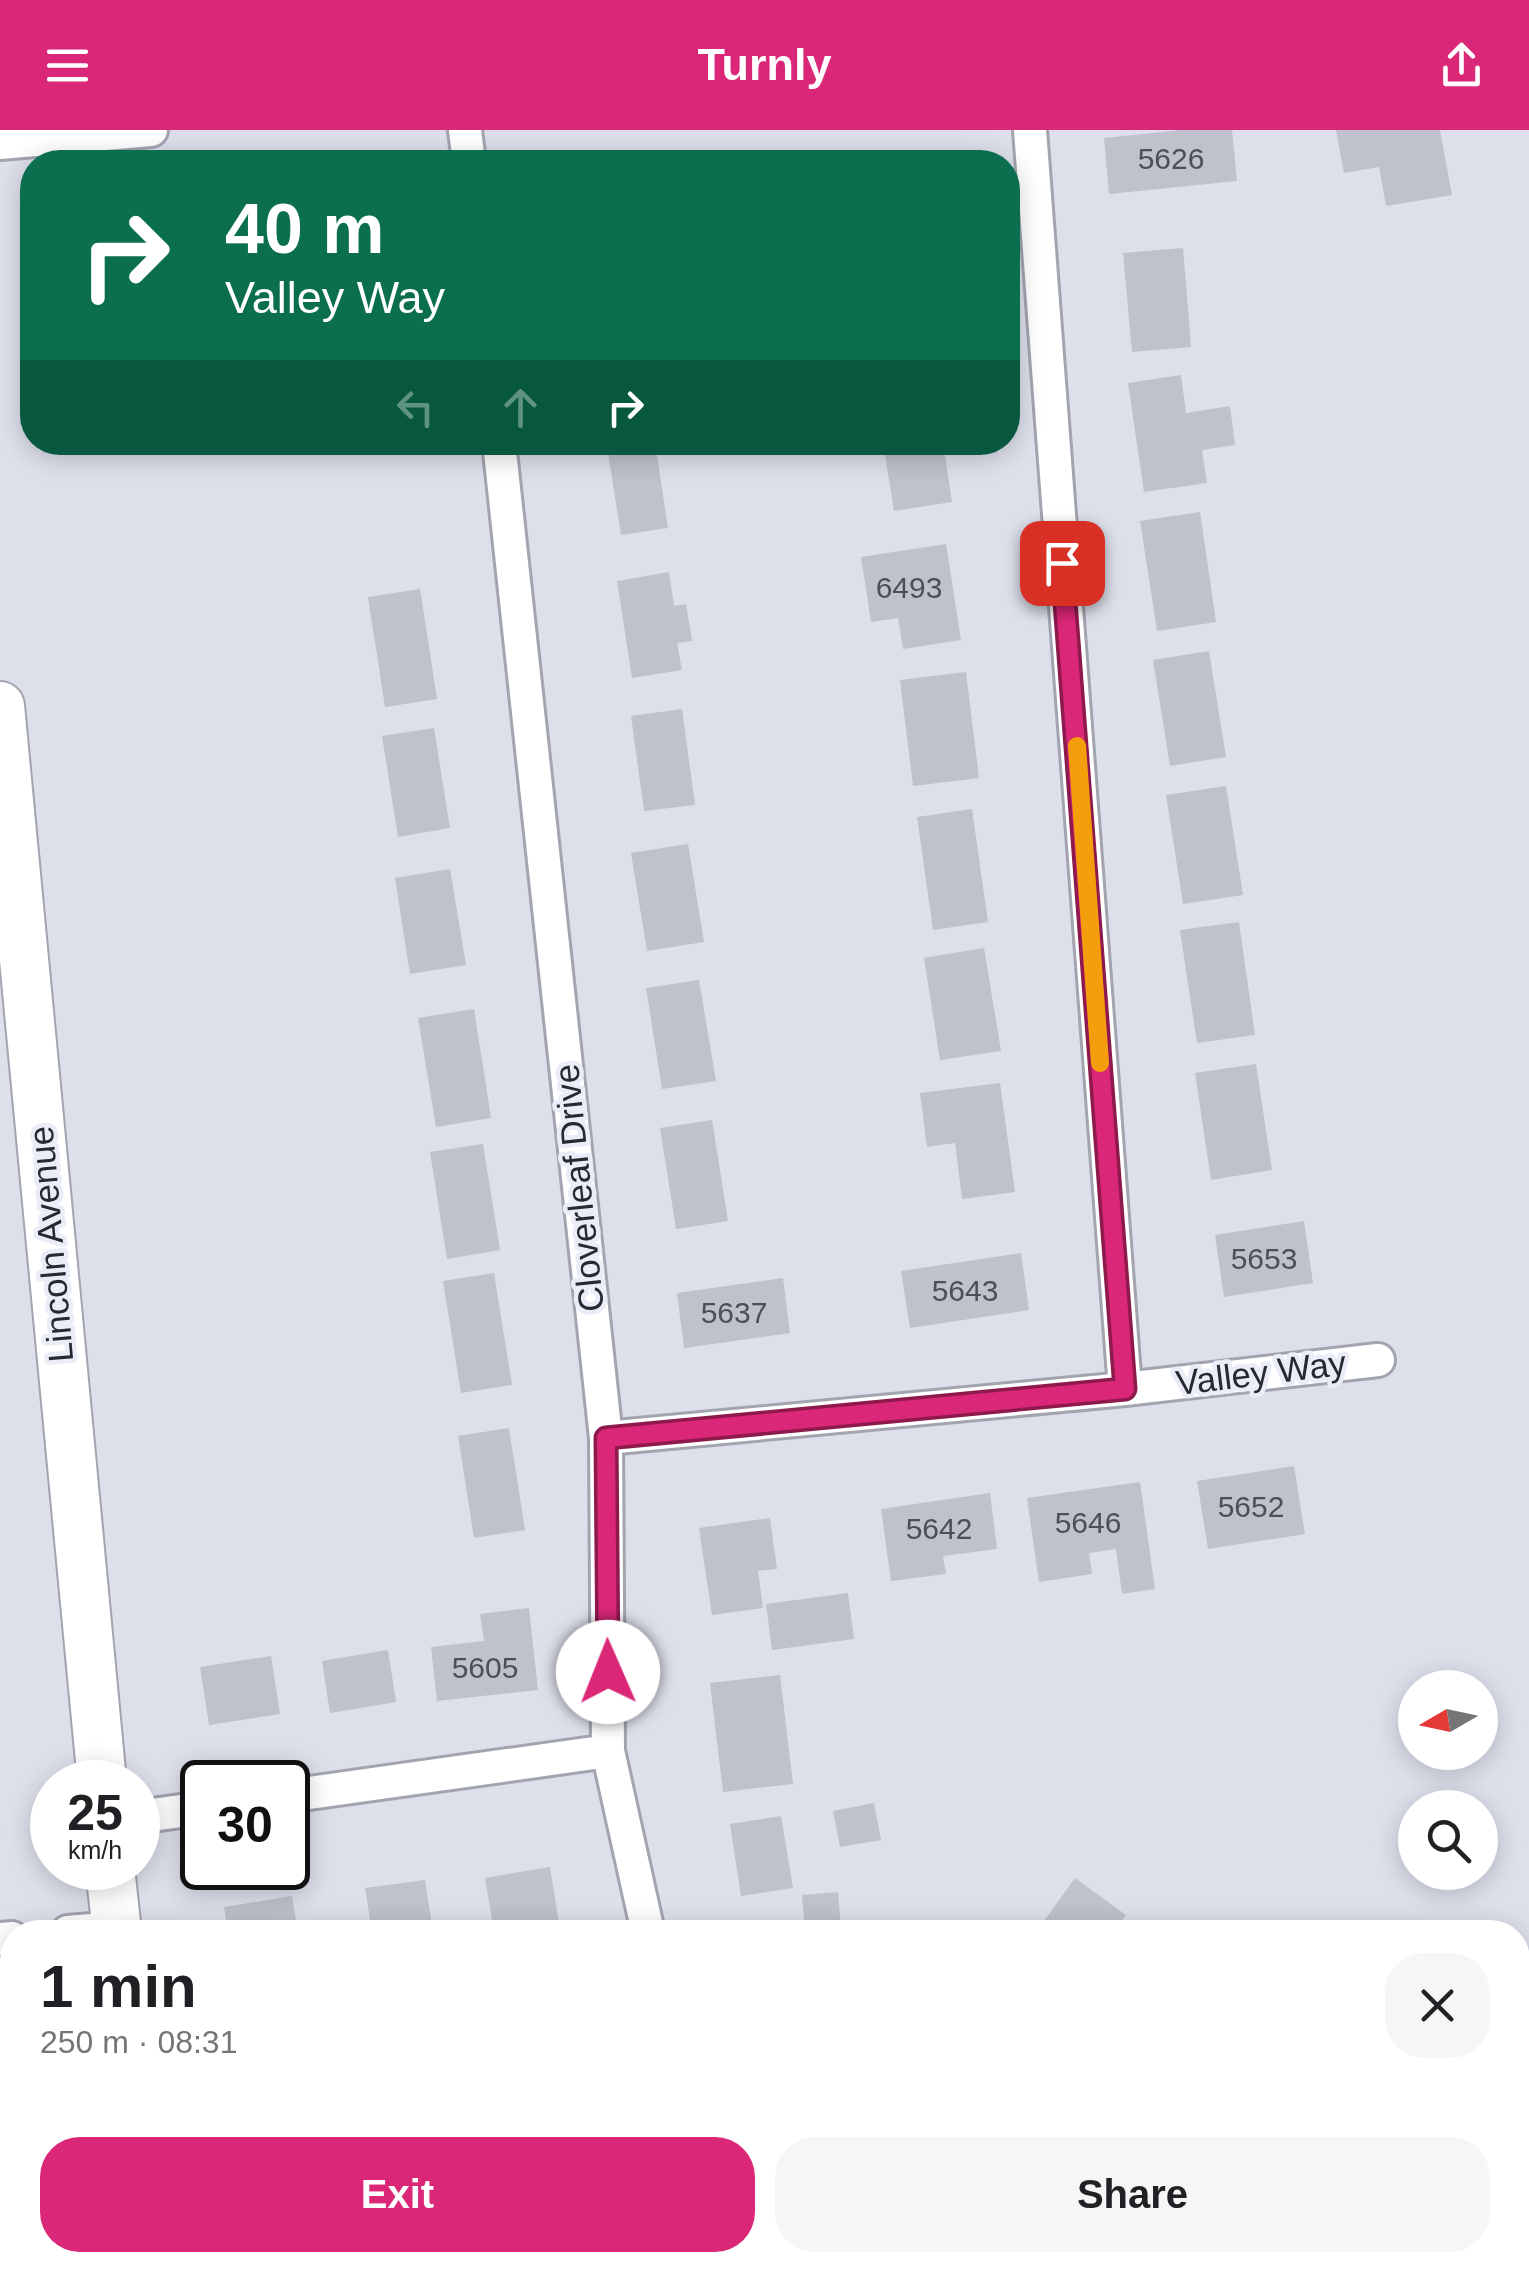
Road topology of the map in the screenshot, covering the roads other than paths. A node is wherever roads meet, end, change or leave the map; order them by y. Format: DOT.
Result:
graph roads {
  1 [pos="151,130"];
  2 [pos="1030,130"];
  3 [pos="0,143"];
  4 [pos="500,455"];
  5 [pos="0,706"];
  6 [pos="1378,1360"];
  7 [pos="1125,1389"];
  8 [pos="606,1438"];
  9 [pos="608,1751"];
  10 [pos="100,1760"];
  11 [pos="310,1793"];
  12 [pos="112,1890"];
  13 [pos="116,1920"];
  14 [pos="645,1920"];
  1 -- 3 [label="street"];
  2 -- 7 [label="street"];
  4 -- 8 [label="street, Cloverleaf Drive"];
  5 -- 10 [label="street, Lincoln Avenue"];
  6 -- 7 [label="street, Valley Way"];
  7 -- 8 [label="street, Valley Way"];
  8 -- 9 [label="street, Cloverleaf Drive"];
  9 -- 11 [label="street"];
  9 -- 14 [label="street, Cloverleaf Drive"];
  12 -- 13 [label="street"];
}
